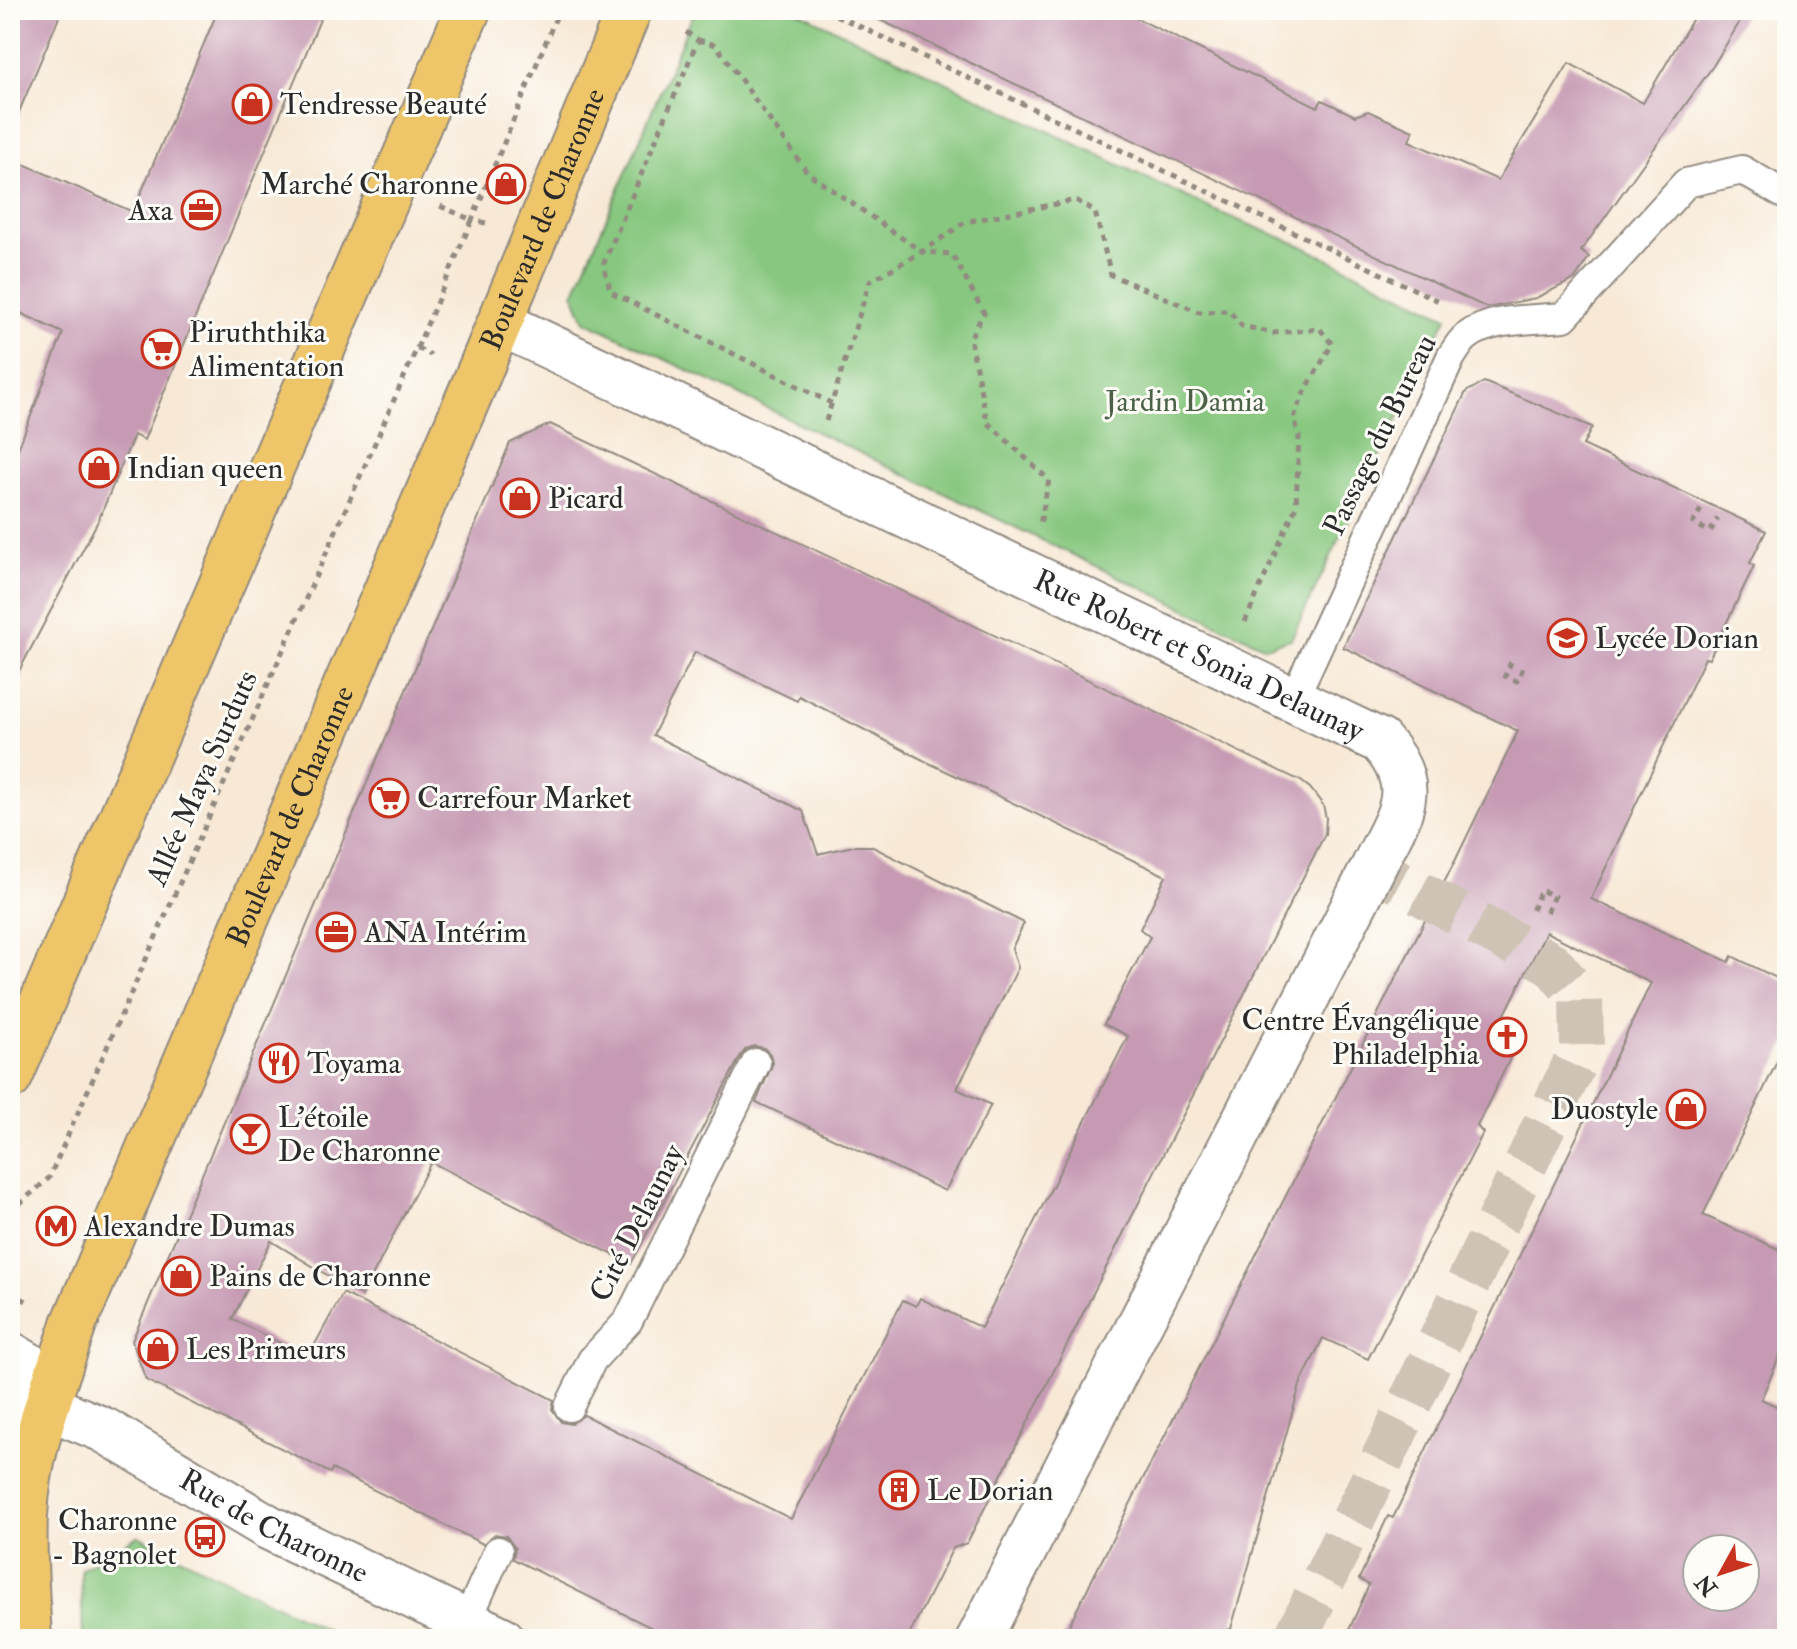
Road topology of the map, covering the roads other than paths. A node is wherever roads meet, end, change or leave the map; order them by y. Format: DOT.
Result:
graph roads {
  1 [pos="468,10"];
  2 [pos="629,10"];
  3 [pos="1787,196"];
  4 [pos="500,323"];
  5 [pos="1293,700"];
  6 [pos="756,1063"];
  7 [pos="10,1077"];
  8 [pos="10,1354"];
  9 [pos="48,1407"];
  10 [pos="569,1407"];
  11 [pos="10,1426"];
  12 [pos="498,1551"];
  13 [pos="484,1631"];
  14 [pos="29,1639"];
  15 [pos="979,1639"];
  1 -- 7 [label="main road"];
  2 -- 4 [label="main road, Boulevard de Charonne"];
  3 -- 5 [label="lane, Passage du Bureau"];
  4 -- 5 [label="street, Rue Robert et Sonia Delaunay"];
  4 -- 9 [label="main road, Boulevard de Charonne"];
  5 -- 15 [label="street, Rue Robert et Sonia Delaunay"];
  6 -- 10 [label="lane, Cité Delaunay"];
  8 -- 9 [label="street"];
  9 -- 11 [label="street"];
  9 -- 13 [label="street, Rue de Charonne"];
  9 -- 14 [label="main road, Boulevard de Charonne"];
  12 -- 13 [label="lane"];
}
